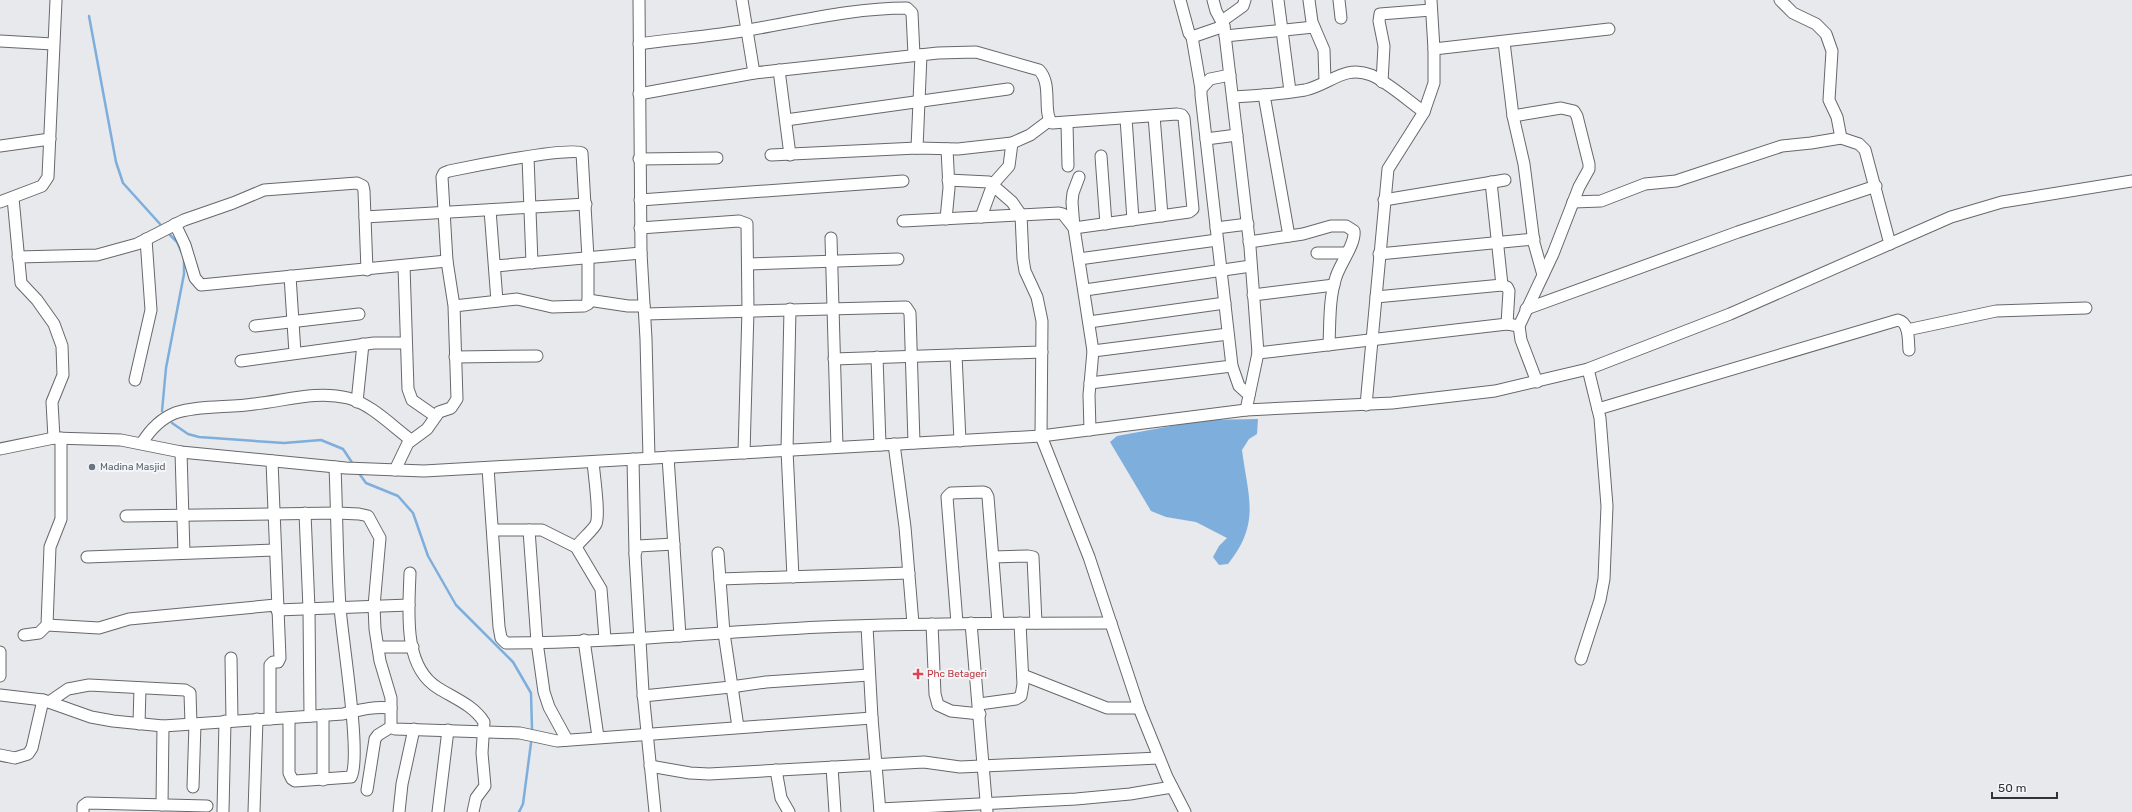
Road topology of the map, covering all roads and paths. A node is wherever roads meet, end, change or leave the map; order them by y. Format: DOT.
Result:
graph roads {
  1 [pos="56,0"];
  2 [pos="639,0"];
  3 [pos="742,0"];
  4 [pos="1180,0"];
  5 [pos="1213,0"];
  6 [pos="1245,0"];
  7 [pos="1278,0"];
  8 [pos="1310,0"];
  9 [pos="1339,0"];
  10 [pos="1780,0"];
  11 [pos="1431,5"];
  12 [pos="1341,18"];
  13 [pos="1224,27"];
  14 [pos="1314,27"];
  15 [pos="1609,28"];
  16 [pos="747,30"];
  17 [pos="1283,30"];
  18 [pos="1192,37"];
  19 [pos="0,41"];
  20 [pos="1504,42"];
  21 [pos="53,44"];
  22 [pos="639,44"];
  23 [pos="1434,49"];
  24 [pos="917,55"];
  25 [pos="779,70"];
  26 [pos="754,73"];
  27 [pos="1230,75"];
  28 [pos="1325,82"];
  29 [pos="1382,82"];
  30 [pos="1008,89"];
  31 [pos="1201,89"];
  32 [pos="1290,91"];
  33 [pos="639,94"];
  34 [pos="1264,95"];
  35 [pos="1233,97"];
  36 [pos="919,102"];
  37 [pos="1424,112"];
  38 [pos="1154,116"];
  39 [pos="1513,116"];
  40 [pos="1123,118"];
  41 [pos="786,120"];
  42 [pos="1050,120"];
  43 [pos="1067,123"];
  44 [pos="1237,135"];
  45 [pos="1841,138"];
  46 [pos="50,139"];
  47 [pos="1206,139"];
  48 [pos="1012,143"];
  49 [pos="0,146"];
  50 [pos="917,148"];
  51 [pos="947,149"];
  52 [pos="790,155"];
  53 [pos="771,156"];
  54 [pos="1101,156"];
  55 [pos="528,157"];
  56 [pos="717,158"];
  57 [pos="640,159"];
  58 [pos="1068,166"];
  59 [pos="1079,177"];
  60 [pos="903,180"];
  61 [pos="948,180"];
  62 [pos="1505,180"];
  63 [pos="2132,181"];
  64 [pos="1491,182"];
  65 [pos="993,184"];
  66 [pos="1876,186"];
  67 [pos="13,198"];
  68 [pos="640,200"];
  69 [pos="1384,200"];
  70 [pos="0,202"];
  71 [pos="1573,202"];
  72 [pos="586,204"];
  73 [pos="529,207"];
  74 [pos="490,210"];
  75 [pos="443,213"];
  76 [pos="1021,215"];
  77 [pos="1162,216"];
  78 [pos="365,217"];
  79 [pos="981,217"];
  80 [pos="946,219"];
  81 [pos="1133,220"];
  82 [pos="903,221"];
  83 [pos="175,224"];
  84 [pos="1106,224"];
  85 [pos="1248,224"];
  86 [pos="1072,226"];
  87 [pos="640,228"];
  88 [pos="1216,228"];
  89 [pos="1289,236"];
  90 [pos="831,238"];
  91 [pos="146,239"];
  92 [pos="1534,239"];
  93 [pos="1217,240"];
  94 [pos="1250,242"];
  95 [pos="1498,242"];
  96 [pos="1890,244"];
  97 [pos="641,253"];
  98 [pos="1317,253"];
  99 [pos="1347,253"];
  100 [pos="1379,254"];
  101 [pos="18,257"];
  102 [pos="588,258"];
  103 [pos="898,259"];
  104 [pos="1079,259"];
  105 [pos="447,261"];
  106 [pos="831,261"];
  107 [pos="532,263"];
  108 [pos="748,264"];
  109 [pos="404,266"];
  110 [pos="495,266"];
  111 [pos="1251,266"];
  112 [pos="367,270"];
  113 [pos="1221,271"];
  114 [pos="1543,275"];
  115 [pos="290,276"];
  116 [pos="1334,285"];
  117 [pos="1502,285"];
  118 [pos="1084,290"];
  119 [pos="1253,295"];
  120 [pos="1376,297"];
  121 [pos="588,300"];
  122 [pos="498,301"];
  123 [pos="1225,303"];
  124 [pos="454,306"];
  125 [pos="832,308"];
  126 [pos="2086,308"];
  127 [pos="790,309"];
  128 [pos="1526,309"];
  129 [pos="644,310"];
  130 [pos="748,310"];
  131 [pos="359,314"];
  132 [pos="292,321"];
  133 [pos="1089,322"];
  134 [pos="1507,324"];
  135 [pos="255,326"];
  136 [pos="1519,326"];
  137 [pos="1907,330"];
  138 [pos="1228,334"];
  139 [pos="1372,341"];
  140 [pos="406,343"];
  141 [pos="363,344"];
  142 [pos="1329,345"];
  143 [pos="1910,350"];
  144 [pos="1093,351"];
  145 [pos="1042,352"];
  146 [pos="1258,353"];
  147 [pos="295,354"];
  148 [pos="956,355"];
  149 [pos="538,356"];
  150 [pos="911,356"];
  151 [pos="456,357"];
  152 [pos="878,358"];
  153 [pos="834,359"];
  154 [pos="241,361"];
  155 [pos="1232,366"];
  156 [pos="1588,369"];
  157 [pos="135,380"];
  158 [pos="1537,382"];
  159 [pos="1090,383"];
  160 [pos="1249,395"];
  161 [pos="357,402"];
  162 [pos="1366,405"];
  163 [pos="1598,409"];
  164 [pos="1246,410"];
  165 [pos="435,416"];
  166 [pos="1090,430"];
  167 [pos="1041,436"];
  168 [pos="57,438"];
  169 [pos="411,440"];
  170 [pos="960,441"];
  171 [pos="142,443"];
  172 [pos="914,443"];
  173 [pos="894,444"];
  174 [pos="880,445"];
  175 [pos="837,447"];
  176 [pos="0,449"];
  177 [pos="788,450"];
  178 [pos="181,452"];
  179 [pos="744,453"];
  180 [pos="668,457"];
  181 [pos="649,458"];
  182 [pos="633,459"];
  183 [pos="272,461"];
  184 [pos="593,462"];
  185 [pos="340,467"];
  186 [pos="488,468"];
  187 [pos="395,470"];
  188 [pos="274,513"];
  189 [pos="305,513"];
  190 [pos="337,513"];
  191 [pos="183,515"];
  192 [pos="126,516"];
  193 [pos="493,530"];
  194 [pos="529,530"];
  195 [pos="674,544"];
  196 [pos="576,547"];
  197 [pos="275,550"];
  198 [pos="184,553"];
  199 [pos="718,553"];
  200 [pos="635,554"];
  201 [pos="87,557"];
  202 [pos="993,557"];
  203 [pos="410,573"];
  204 [pos="909,573"];
  205 [pos="793,576"];
  206 [pos="720,579"];
  207 [pos="409,605"];
  208 [pos="374,606"];
  209 [pos="340,608"];
  210 [pos="309,609"];
  211 [pos="277,610"];
  212 [pos="957,623"];
  213 [pos="971,623"];
  214 [pos="998,623"];
  215 [pos="1020,623"];
  216 [pos="1036,623"];
  217 [pos="1111,623"];
  218 [pos="912,624"];
  219 [pos="932,624"];
  220 [pos="47,625"];
  221 [pos="867,626"];
  222 [pos="724,633"];
  223 [pos="24,635"];
  224 [pos="680,636"];
  225 [pos="640,638"];
  226 [pos="605,639"];
  227 [pos="584,640"];
  228 [pos="537,642"];
  229 [pos="378,647"];
  230 [pos="413,647"];
  231 [pos="0,652"];
  232 [pos="230,658"];
  233 [pos="1581,659"];
  234 [pos="869,675"];
  235 [pos="1023,675"];
  236 [pos="0,676"];
  237 [pos="731,687"];
  238 [pos="140,688"];
  239 [pos="0,695"];
  240 [pos="643,696"];
  241 [pos="46,701"];
  242 [pos="391,708"];
  243 [pos="1139,708"];
  244 [pos="979,709"];
  245 [pos="351,712"];
  246 [pos="310,716"];
  247 [pos="323,716"];
  248 [pos="289,718"];
  249 [pos="872,718"];
  250 [pos="270,719"];
  251 [pos="257,720"];
  252 [pos="229,721"];
  253 [pos="139,724"];
  254 [pos="193,724"];
  255 [pos="163,726"];
  256 [pos="391,727"];
  257 [pos="738,727"];
  258 [pos="414,729"];
  259 [pos="448,730"];
  260 [pos="484,731"];
  261 [pos="648,733"];
  262 [pos="598,737"];
  263 [pos="567,740"];
  264 [pos="0,755"];
  265 [pos="1159,758"];
  266 [pos="877,765"];
  267 [pos="650,766"];
  268 [pos="984,766"];
  269 [pos="832,768"];
  270 [pos="776,770"];
  271 [pos="324,780"];
  272 [pos="1172,786"];
  273 [pos="193,787"];
  274 [pos="367,790"];
  275 [pos="207,806"];
  276 [pos="168,807"];
  277 [pos="126,808"];
  278 [pos="986,808"];
  279 [pos="880,810"];
  280 [pos="223,811"];
  281 [pos="83,812"];
  282 [pos="254,812"];
  283 [pos="399,812"];
  284 [pos="438,812"];
  285 [pos="473,812"];
  286 [pos="655,812"];
  287 [pos="789,812"];
  288 [pos="835,812"];
  289 [pos="1185,812"];
  1 -- 21 [label="street"];
  2 -- 22 [label="street"];
  3 -- 16 [label="street"];
  4 -- 18 [label="street"];
  5 -- 13 [label="street"];
  6 -- 13 [label="street"];
  7 -- 17 [label="street"];
  8 -- 14 [label="street"];
  9 -- 12 [label="street"];
  10 -- 45 [label="street"];
  11 -- 23 [label="street"];
  11 -- 29 [label="street"];
  13 -- 17 [label="street"];
  13 -- 18 [label="street"];
  13 -- 27 [label="street"];
  14 -- 17 [label="street"];
  14 -- 28 [label="street"];
  15 -- 20 [label="street"];
  16 -- 22 [label="street"];
  16 -- 24 [label="street"];
  16 -- 26 [label="street"];
  17 -- 32 [label="street"];
  18 -- 31 [label="street"];
  19 -- 21 [label="street"];
  20 -- 23 [label="street"];
  20 -- 39 [label="street"];
  21 -- 46 [label="street"];
  22 -- 33 [label="street"];
  23 -- 37 [label="street"];
  24 -- 25 [label="street"];
  24 -- 36 [label="street"];
  24 -- 42 [label="street"];
  25 -- 26 [label="street"];
  25 -- 41 [label="street"];
  26 -- 33 [label="street"];
  27 -- 31 [label="street"];
  27 -- 35 [label="street"];
  28 -- 29 [label="street"];
  28 -- 32 [label="street"];
  29 -- 37 [label="street"];
  30 -- 36 [label="street"];
  31 -- 47 [label="street"];
  32 -- 34 [label="street"];
  33 -- 57 [label="street"];
  34 -- 35 [label="street"];
  34 -- 89 [label="street"];
  35 -- 44 [label="street"];
  36 -- 41 [label="street"];
  36 -- 50 [label="street"];
  37 -- 69 [label="street"];
  38 -- 40 [label="street"];
  38 -- 77 [label="street"];
  38 -- 77 [label="street"];
  39 -- 71 [label="street"];
  39 -- 92 [label="street"];
  40 -- 43 [label="street"];
  40 -- 81 [label="street"];
  41 -- 52 [label="street"];
  42 -- 43 [label="street"];
  42 -- 48 [label="street"];
  43 -- 58 [label="street"];
  44 -- 47 [label="street"];
  44 -- 85 [label="street"];
  45 -- 66 [label="street"];
  45 -- 71 [label="street"];
  46 -- 49 [label="street"];
  46 -- 67 [label="street"];
  47 -- 88 [label="street"];
  48 -- 51 [label="street"];
  48 -- 65 [label="street"];
  50 -- 51 [label="street"];
  50 -- 52 [label="street"];
  51 -- 61 [label="street"];
  52 -- 53 [label="street"];
  54 -- 84 [label="street"];
  55 -- 72 [label="street"];
  55 -- 73 [label="street"];
  55 -- 75 [label="street"];
  56 -- 57 [label="street"];
  57 -- 68 [label="street"];
  59 -- 86 [label="street"];
  60 -- 68 [label="street"];
  61 -- 65 [label="street"];
  61 -- 80 [label="street"];
  62 -- 64 [label="street"];
  63 -- 96 [label="street"];
  64 -- 69 [label="street"];
  64 -- 95 [label="street"];
  65 -- 76 [label="street"];
  65 -- 79 [label="street"];
  66 -- 96 [label="street"];
  66 -- 128 [label="street"];
  67 -- 70 [label="street"];
  67 -- 101 [label="street"];
  68 -- 87 [label="street"];
  69 -- 100 [label="street"];
  71 -- 114 [label="street"];
  72 -- 73 [label="street"];
  72 -- 102 [label="street"];
  73 -- 74 [label="street"];
  73 -- 107 [label="street"];
  74 -- 75 [label="street"];
  74 -- 110 [label="street"];
  75 -- 78 [label="street"];
  75 -- 105 [label="street"];
  76 -- 79 [label="street"];
  76 -- 86 [label="street"];
  76 -- 145 [label="street"];
  77 -- 81 [label="street"];
  78 -- 83 [label="street"];
  78 -- 112 [label="street"];
  79 -- 80 [label="street"];
  80 -- 82 [label="street"];
  81 -- 84 [label="street"];
  83 -- 91 [label="street"];
  83 -- 115 [label="street"];
  84 -- 86 [label="street"];
  85 -- 88 [label="street"];
  85 -- 94 [label="street"];
  86 -- 104 [label="street"];
  87 -- 97 [label="street"];
  87 -- 108 [label="street"];
  88 -- 93 [label="street"];
  89 -- 94 [label="street"];
  89 -- 99 [label="street"];
  90 -- 106 [label="street"];
  91 -- 101 [label="street"];
  91 -- 157 [label="street"];
  92 -- 95 [label="street"];
  92 -- 114 [label="street"];
  93 -- 104 [label="street"];
  93 -- 113 [label="street"];
  94 -- 111 [label="street"];
  95 -- 100 [label="street"];
  95 -- 117 [label="street"];
  96 -- 156 [label="street"];
  97 -- 102 [label="street"];
  97 -- 129 [label="street"];
  98 -- 99 [label="street"];
  99 -- 116 [label="street"];
  100 -- 120 [label="street"];
  101 -- 168 [label="street"];
  102 -- 107 [label="street"];
  102 -- 121 [label="street"];
  103 -- 106 [label="street"];
  104 -- 118 [label="street"];
  105 -- 109 [label="street"];
  105 -- 124 [label="street"];
  106 -- 108 [label="street"];
  106 -- 125 [label="street"];
  107 -- 110 [label="street"];
  108 -- 130 [label="street"];
  109 -- 112 [label="street"];
  109 -- 140 [label="street"];
  110 -- 122 [label="street"];
  111 -- 113 [label="street"];
  111 -- 119 [label="street"];
  112 -- 115 [label="street"];
  113 -- 118 [label="street"];
  113 -- 123 [label="street"];
  114 -- 128 [label="street"];
  115 -- 132 [label="street"];
  116 -- 119 [label="street"];
  116 -- 142 [label="street"];
  117 -- 120 [label="street"];
  117 -- 134 [label="street"];
  118 -- 133 [label="street"];
  119 -- 146 [label="street"];
  120 -- 139 [label="street"];
  121 -- 122 [label="street"];
  121 -- 129 [label="street"];
  122 -- 124 [label="street"];
  123 -- 133 [label="street"];
  123 -- 138 [label="street"];
  124 -- 151 [label="street"];
  125 -- 127 [label="street"];
  125 -- 150 [label="street"];
  125 -- 153 [label="street"];
  126 -- 137 [label="street"];
  127 -- 130 [label="street"];
  127 -- 177 [label="street"];
  128 -- 136 [label="street"];
  129 -- 130 [label="street"];
  129 -- 181 [label="street"];
  130 -- 179 [label="street"];
  131 -- 132 [label="street"];
  132 -- 135 [label="street"];
  132 -- 147 [label="street"];
  133 -- 144 [label="street"];
  134 -- 136 [label="street"];
  134 -- 139 [label="street"];
  136 -- 158 [label="street"];
  137 -- 143 [label="street"];
  137 -- 163 [label="street"];
  138 -- 144 [label="street"];
  138 -- 155 [label="street"];
  139 -- 142 [label="street"];
  139 -- 162 [label="street"];
  140 -- 141 [label="street"];
  140 -- 165 [label="street"];
  141 -- 147 [label="street"];
  141 -- 161 [label="street"];
  142 -- 146 [label="street"];
  144 -- 159 [label="street"];
  145 -- 148 [label="street"];
  145 -- 167 [label="street"];
  146 -- 160 [label="street"];
  147 -- 154 [label="street"];
  148 -- 150 [label="street"];
  148 -- 170 [label="street"];
  149 -- 151 [label="street"];
  150 -- 152 [label="street"];
  150 -- 172 [label="street"];
  151 -- 165 [label="street"];
  152 -- 153 [label="street"];
  152 -- 174 [label="street"];
  153 -- 175 [label="street"];
  155 -- 159 [label="street"];
  155 -- 160 [label="street"];
  156 -- 158 [label="street"];
  156 -- 163 [label="street"];
  158 -- 162 [label="street"];
  159 -- 166 [label="street"];
  160 -- 164 [label="street"];
  161 -- 169 [label="street"];
  161 -- 171 [label="street"];
  162 -- 164 [label="street"];
  163 -- 233 [label="street"];
  164 -- 166 [label="street"];
  165 -- 169 [label="street"];
  166 -- 167 [label="street"];
  167 -- 170 [label="street"];
  167 -- 217 [label="street"];
  168 -- 171 [label="street"];
  168 -- 176 [label="street"];
  168 -- 220 [label="street"];
  169 -- 187 [label="street"];
  170 -- 172 [label="street"];
  171 -- 178 [label="street"];
  172 -- 173 [label="street"];
  173 -- 174 [label="street"];
  173 -- 204 [label="street"];
  174 -- 175 [label="street"];
  175 -- 177 [label="street"];
  177 -- 179 [label="street"];
  177 -- 205 [label="street"];
  178 -- 183 [label="street"];
  178 -- 191 [label="street"];
  179 -- 180 [label="street"];
  180 -- 181 [label="street"];
  180 -- 195 [label="street"];
  181 -- 182 [label="street"];
  182 -- 184 [label="street"];
  182 -- 200 [label="street"];
  183 -- 185 [label="street"];
  183 -- 188 [label="street"];
  184 -- 186 [label="street"];
  184 -- 196 [label="street"];
  185 -- 187 [label="street"];
  185 -- 190 [label="street"];
  186 -- 187 [label="street"];
  186 -- 193 [label="street"];
  188 -- 189 [label="street"];
  188 -- 191 [label="street"];
  188 -- 197 [label="street"];
  189 -- 190 [label="street"];
  189 -- 210 [label="street"];
  190 -- 208 [label="street"];
  190 -- 209 [label="street"];
  191 -- 192 [label="street"];
  191 -- 198 [label="street"];
  193 -- 194 [label="street"];
  193 -- 228 [label="street"];
  194 -- 196 [label="street"];
  194 -- 228 [label="street"];
  195 -- 200 [label="street"];
  195 -- 224 [label="street"];
  196 -- 226 [label="street"];
  197 -- 198 [label="street"];
  197 -- 211 [label="street"];
  198 -- 201 [label="street"];
  199 -- 206 [label="street"];
  200 -- 225 [label="street"];
  202 -- 212 [label="street"];
  202 -- 214 [label="street"];
  202 -- 216 [label="street"];
  203 -- 207 [label="street"];
  204 -- 205 [label="street"];
  204 -- 218 [label="street"];
  205 -- 206 [label="street"];
  206 -- 222 [label="street"];
  207 -- 208 [label="street"];
  207 -- 230 [label="street"];
  208 -- 209 [label="street"];
  208 -- 229 [label="street"];
  209 -- 210 [label="street"];
  209 -- 245 [label="street"];
  210 -- 211 [label="street"];
  210 -- 246 [label="street"];
  211 -- 220 [label="street"];
  211 -- 250 [label="street"];
  212 -- 213 [label="street"];
  212 -- 219 [label="street"];
  213 -- 214 [label="street"];
  213 -- 244 [label="street"];
  214 -- 215 [label="street"];
  215 -- 216 [label="street"];
  215 -- 235 [label="street"];
  216 -- 217 [label="street"];
  217 -- 243 [label="street"];
  218 -- 219 [label="street"];
  218 -- 221 [label="street"];
  219 -- 244 [label="street"];
  220 -- 223 [label="street"];
  221 -- 222 [label="street"];
  221 -- 234 [label="street"];
  222 -- 224 [label="street"];
  222 -- 237 [label="street"];
  224 -- 225 [label="street"];
  225 -- 226 [label="street"];
  225 -- 240 [label="street"];
  226 -- 227 [label="street"];
  227 -- 228 [label="street"];
  227 -- 262 [label="street"];
  228 -- 263 [label="street"];
  229 -- 230 [label="street"];
  229 -- 242 [label="street"];
  230 -- 260 [label="street"];
  231 -- 236 [label="street"];
  232 -- 252 [label="street"];
  234 -- 237 [label="street"];
  234 -- 249 [label="street"];
  235 -- 243 [label="street"];
  235 -- 244 [label="street"];
  237 -- 240 [label="street"];
  237 -- 257 [label="street"];
  238 -- 241 [label="street"];
  238 -- 253 [label="street"];
  238 -- 254 [label="street"];
  239 -- 241 [label="street"];
  240 -- 261 [label="street"];
  241 -- 253 [label="street"];
  241 -- 264 [label="street"];
  242 -- 245 [label="street"];
  242 -- 256 [label="street"];
  243 -- 265 [label="street"];
  244 -- 268 [label="street"];
  245 -- 247 [label="street"];
  245 -- 271 [label="street"];
  246 -- 247 [label="street"];
  246 -- 248 [label="street"];
  247 -- 271 [label="street"];
  248 -- 250 [label="street"];
  248 -- 271 [label="street"];
  249 -- 257 [label="street"];
  249 -- 266 [label="street"];
  250 -- 251 [label="street"];
  251 -- 252 [label="street"];
  251 -- 282 [label="street"];
  252 -- 254 [label="street"];
  252 -- 280 [label="street"];
  253 -- 255 [label="street"];
  254 -- 255 [label="street"];
  254 -- 273 [label="street"];
  255 -- 276 [label="street"];
  256 -- 258 [label="street"];
  256 -- 274 [label="street"];
  257 -- 261 [label="street"];
  258 -- 259 [label="street"];
  258 -- 283 [label="street"];
  259 -- 260 [label="street"];
  259 -- 284 [label="street"];
  260 -- 263 [label="street"];
  260 -- 285 [label="street"];
  261 -- 262 [label="street"];
  261 -- 267 [label="street"];
  262 -- 263 [label="street"];
  265 -- 268 [label="street"];
  265 -- 272 [label="street"];
  266 -- 268 [label="street"];
  266 -- 269 [label="street"];
  266 -- 279 [label="street"];
  267 -- 270 [label="street"];
  267 -- 286 [label="street"];
  268 -- 278 [label="street"];
  269 -- 270 [label="street"];
  269 -- 288 [label="street"];
  270 -- 287 [label="street"];
  272 -- 278 [label="street"];
  272 -- 289 [label="street"];
  275 -- 276 [label="street"];
  276 -- 277 [label="street"];
  277 -- 281 [label="street"];
  278 -- 279 [label="street"];
}
